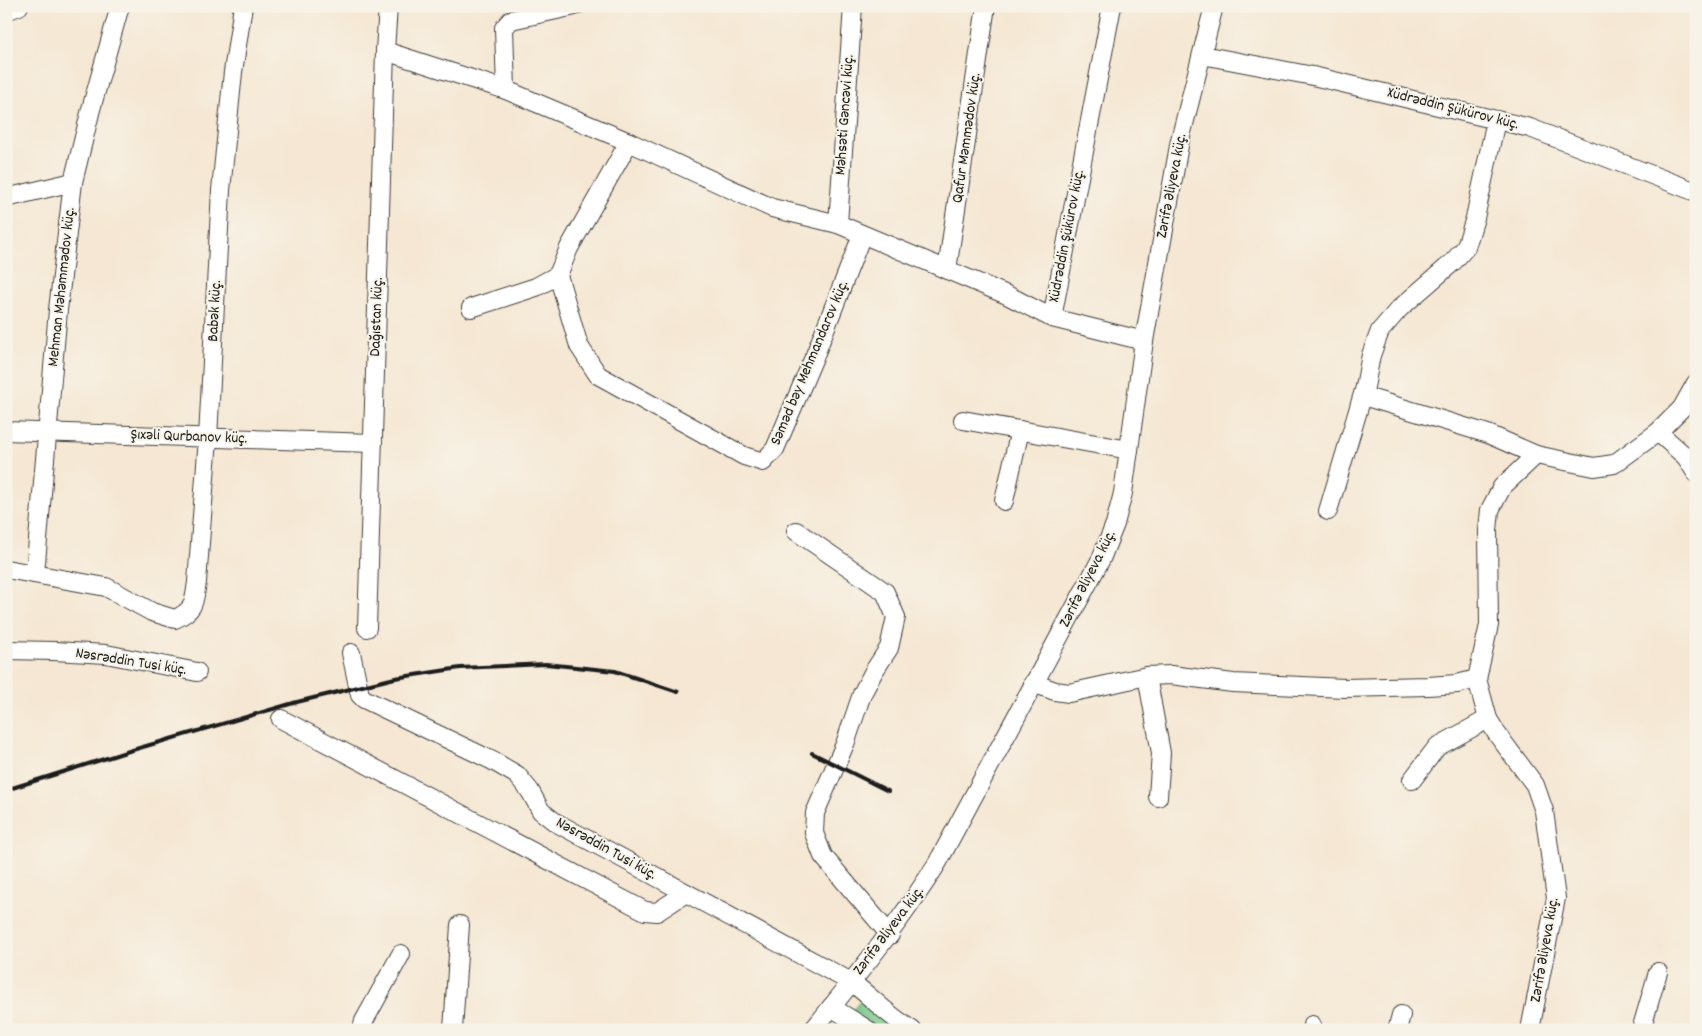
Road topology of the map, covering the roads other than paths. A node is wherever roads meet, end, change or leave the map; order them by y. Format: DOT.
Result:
graph roads {
  1 [pos="19,6"];
  2 [pos="120,6"];
  3 [pos="242,6"];
  4 [pos="388,6"];
  5 [pos="575,6"];
  6 [pos="852,6"];
  7 [pos="986,6"];
  8 [pos="1112,6"];
  9 [pos="1214,6"];
  10 [pos="6,11"];
  11 [pos="385,52"];
  12 [pos="1202,55"];
  13 [pos="506,90"];
  14 [pos="1496,120"];
  15 [pos="629,142"];
  16 [pos="73,182"];
  17 [pos="1696,192"];
  18 [pos="6,198"];
  19 [pos="838,224"];
  20 [pos="862,236"];
  21 [pos="947,270"];
  22 [pos="558,275"];
  23 [pos="471,308"];
  24 [pos="1052,318"];
  25 [pos="1144,341"];
  26 [pos="1696,383"];
  27 [pos="1362,396"];
  28 [pos="963,420"];
  29 [pos="1020,430"];
  30 [pos="6,431"];
  31 [pos="48,431"];
  32 [pos="1658,432"];
  33 [pos="208,438"];
  34 [pos="373,443"];
  35 [pos="1129,450"];
  36 [pos="1536,455"];
  37 [pos="1696,473"];
  38 [pos="1004,501"];
  39 [pos="1328,510"];
  40 [pos="796,532"];
  41 [pos="6,569"];
  42 [pos="35,574"];
  43 [pos="367,628"];
  44 [pos="6,650"];
  45 [pos="350,653"];
  46 [pos="197,672"];
  47 [pos="1146,676"];
  48 [pos="1477,679"];
  49 [pos="1033,683"];
  50 [pos="281,719"];
  51 [pos="1488,719"];
  52 [pos="1412,780"];
  53 [pos="1158,797"];
  54 [pos="686,893"];
  55 [pos="460,926"];
  56 [pos="890,935"];
  57 [pos="401,954"];
  58 [pos="1658,972"];
  59 [pos="851,982"];
  60 [pos="831,1007"];
  61 [pos="362,1030"];
  62 [pos="453,1030"];
  63 [pos="813,1030"];
  64 [pos="868,1030"];
  65 [pos="912,1030"];
  66 [pos="1530,1030"];
  67 [pos="1641,1030"];
  1 -- 10 [label="street"];
  2 -- 16 [label="street, Mehman Məhəmmədov küç."];
  3 -- 33 [label="street, Babək küç."];
  4 -- 11 [label="street, Dağıstan küç."];
  5 -- 13 [label="street"];
  6 -- 19 [label="street, Məhsəti Gəncəvi küç."];
  7 -- 21 [label="street, Qafur Məmmədov küç."];
  8 -- 24 [label="street, Xüdrəddin Şükürov küç."];
  9 -- 12 [label="street, Zərifə Əliyeva küç."];
  11 -- 13 [label="street"];
  11 -- 34 [label="street, Dağıstan küç."];
  12 -- 14 [label="street, Xüdrəddin Şükürov küç."];
  12 -- 25 [label="street, Zərifə Əliyeva küç."];
  13 -- 15 [label="street"];
  14 -- 17 [label="street, Xüdrəddin Şükürov küç."];
  14 -- 27 [label="street"];
  15 -- 19 [label="street"];
  15 -- 22 [label="street"];
  16 -- 18 [label="street"];
  16 -- 31 [label="street, Mehman Məhəmmədov küç."];
  19 -- 20 [label="street"];
  20 -- 21 [label="street"];
  20 -- 22 [label="street, Səməd bəy Mehmandarov küç."];
  21 -- 24 [label="street"];
  22 -- 23 [label="street"];
  24 -- 25 [label="street"];
  25 -- 35 [label="street, Zərifə Əliyeva küç."];
  26 -- 32 [label="street"];
  27 -- 36 [label="street"];
  27 -- 39 [label="street"];
  28 -- 29 [label="street"];
  29 -- 35 [label="street"];
  29 -- 38 [label="street"];
  30 -- 31 [label="street, Şıxəli Qurbanov küç."];
  31 -- 33 [label="street, Şıxəli Qurbanov küç."];
  31 -- 42 [label="street, Mehman Məhəmmədov küç."];
  32 -- 36 [label="street"];
  32 -- 37 [label="street"];
  33 -- 34 [label="street, Şıxəli Qurbanov küç."];
  33 -- 42 [label="street, Babək küç."];
  34 -- 43 [label="street, Dağıstan küç."];
  35 -- 49 [label="street, Zərifə Əliyeva küç."];
  36 -- 48 [label="street"];
  40 -- 56 [label="street"];
  41 -- 42 [label="street"];
  44 -- 46 [label="street, Nəsrəddin Tusi küç."];
  45 -- 54 [label="street, Nəsrəddin Tusi küç."];
  47 -- 48 [label="street"];
  47 -- 49 [label="street"];
  47 -- 53 [label="street"];
  48 -- 51 [label="street, Zərifə Əliyeva küç."];
  49 -- 56 [label="street, Zərifə Əliyeva küç."];
  50 -- 54 [label="street"];
  51 -- 52 [label="street"];
  51 -- 66 [label="street, Zərifə Əliyeva küç."];
  54 -- 59 [label="street, Nəsrəddin Tusi küç."];
  55 -- 62 [label="street"];
  56 -- 59 [label="street, Zərifə Əliyeva küç."];
  57 -- 61 [label="street"];
  58 -- 67 [label="street"];
  59 -- 60 [label="street, Zərifə Əliyeva küç."];
  59 -- 65 [label="street, Nəsrəddin Tusi küç."];
  60 -- 63 [label="street, Zərifə Əliyeva küç."];
  60 -- 64 [label="street"];
}
